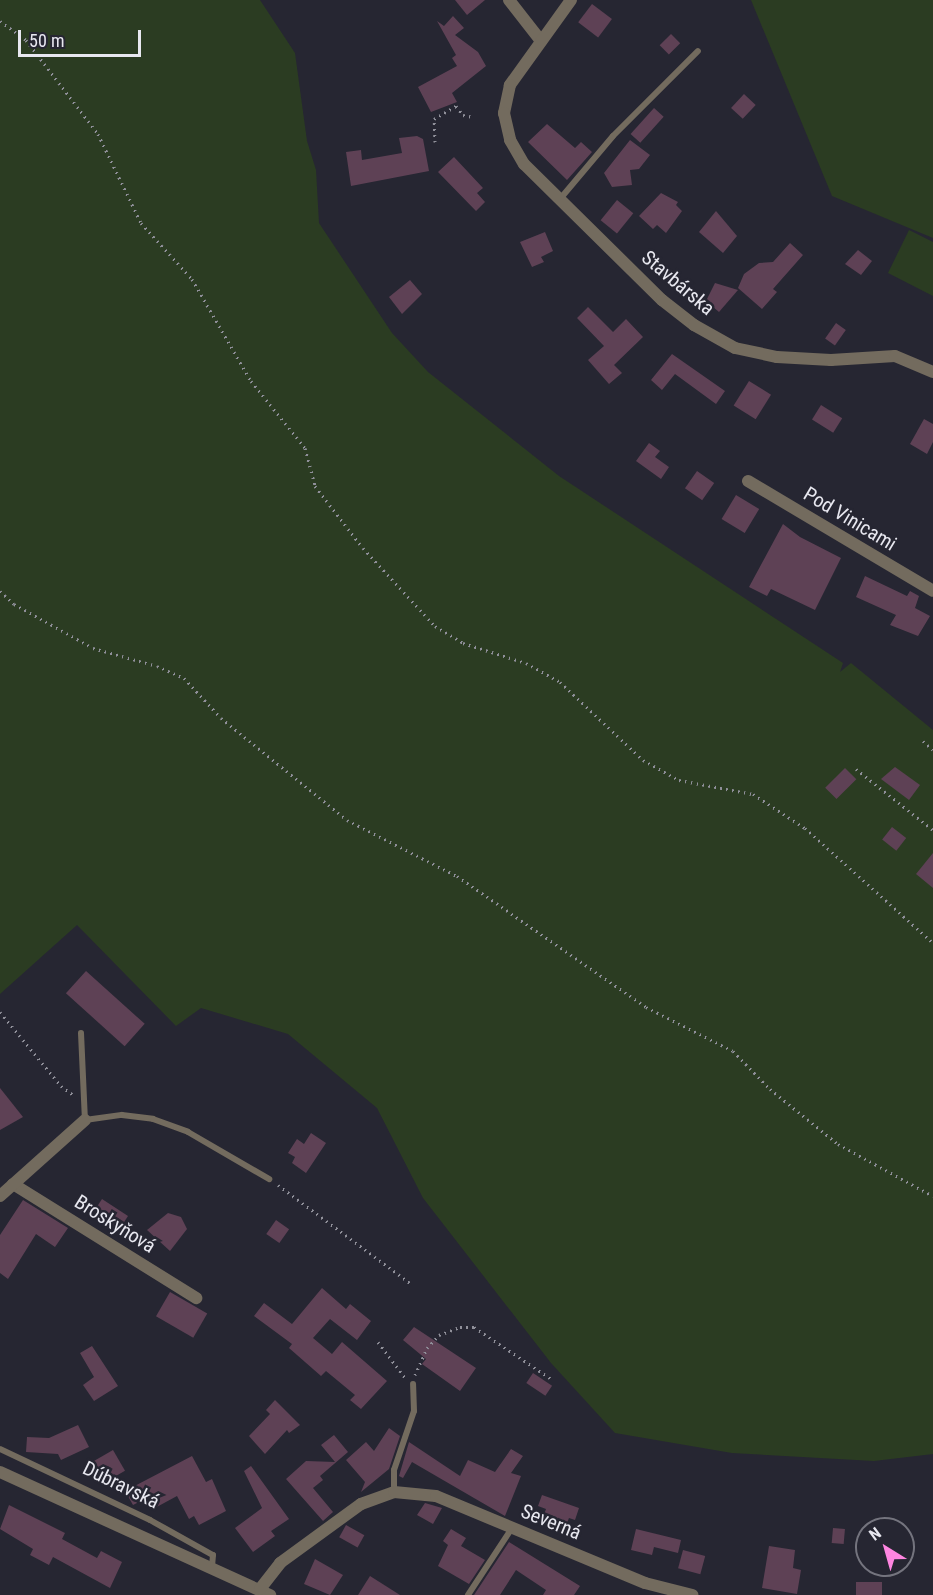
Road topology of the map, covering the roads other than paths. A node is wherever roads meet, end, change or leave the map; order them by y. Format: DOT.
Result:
graph roads {
  1 [pos="508,0"];
  2 [pos="571,0"];
  3 [pos="541,41"];
  4 [pos="698,51"];
  5 [pos="560,199"];
  6 [pos="933,372"];
  7 [pos="748,481"];
  8 [pos="933,591"];
  9 [pos="81,1034"];
  10 [pos="85,1120"];
  11 [pos="269,1179"];
  12 [pos="14,1184"];
  13 [pos="0,1196"];
  14 [pos="196,1298"];
  15 [pos="413,1384"];
  16 [pos="0,1449"];
  17 [pos="0,1472"];
  18 [pos="394,1492"];
  19 [pos="513,1528"];
  20 [pos="212,1567"];
  21 [pos="265,1592"];
  22 [pos="468,1595"];
  23 [pos="692,1595"];
  1 -- 3 [label="street"];
  2 -- 3 [label="street, Stavbárska"];
  3 -- 5 [label="street, Stavbárska"];
  4 -- 5 [label="lane"];
  5 -- 6 [label="street, Stavbárska"];
  7 -- 8 [label="street, Pod Vinicami"];
  9 -- 10 [label="lane"];
  10 -- 11 [label="lane"];
  10 -- 12 [label="street"];
  12 -- 13 [label="street"];
  12 -- 14 [label="street, Broskyňová"];
  15 -- 18 [label="lane"];
  16 -- 20 [label="lane, Dúbravská"];
  17 -- 20 [label="street, Dúbravská"];
  18 -- 19 [label="street, Severná"];
  18 -- 21 [label="street, Severná"];
  19 -- 22 [label="lane"];
  19 -- 23 [label="street, Severná"];
  20 -- 21 [label="street, Dúbravská"];
}
